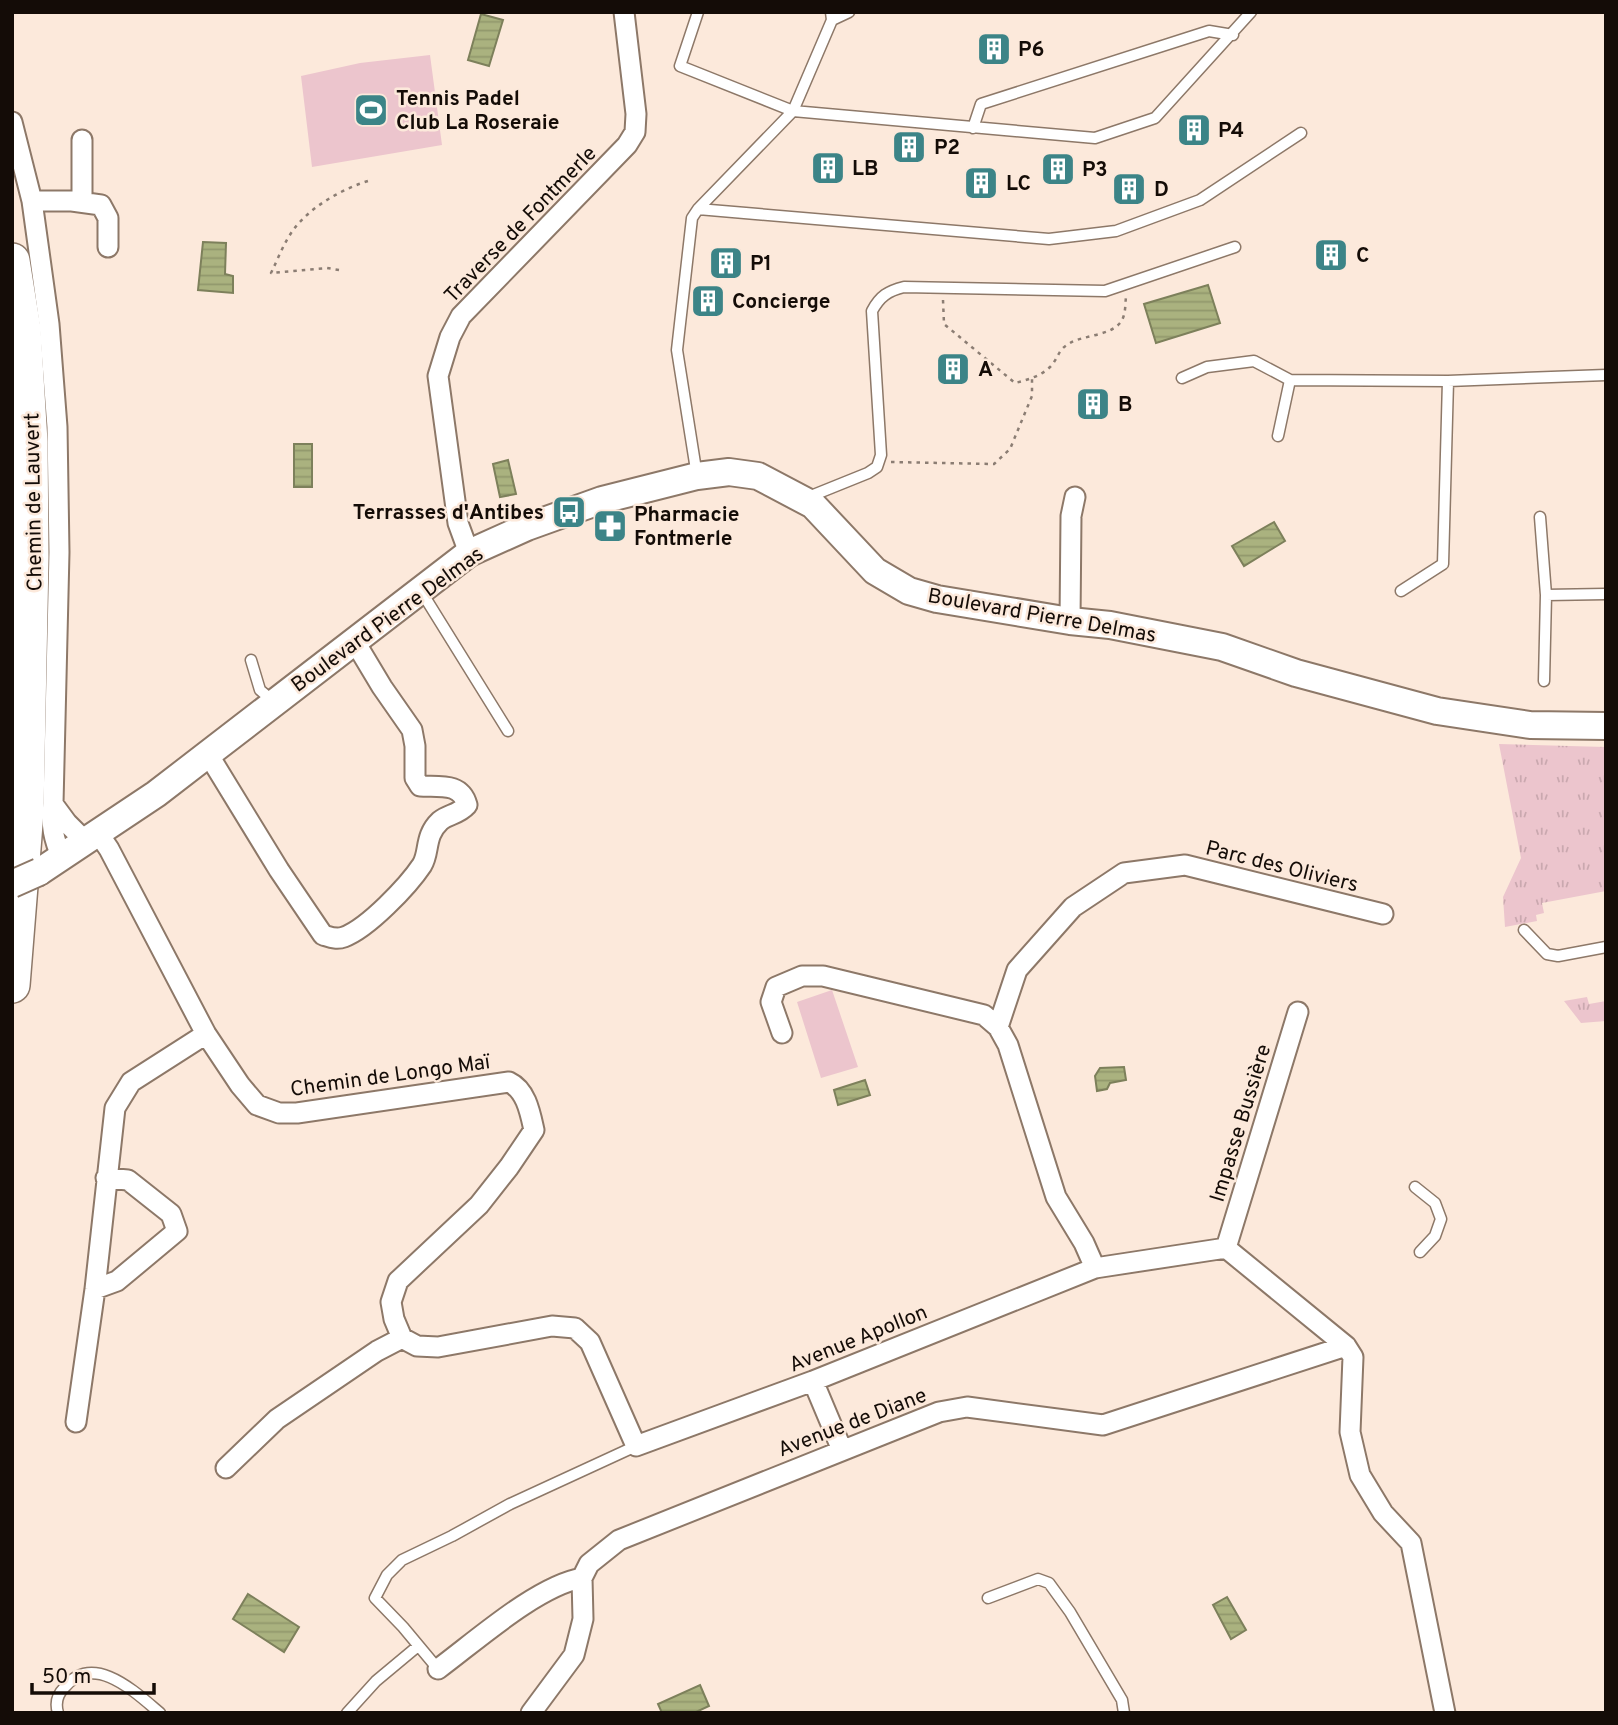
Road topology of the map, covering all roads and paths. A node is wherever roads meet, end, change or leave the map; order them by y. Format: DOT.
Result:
graph roads {
  1 [pos="624,12"];
  2 [pos="698,12"];
  3 [pos="849,12"];
  4 [pos="1251,12"];
  5 [pos="832,16"];
  6 [pos="1233,35"];
  7 [pos="793,111"];
  8 [pos="12,122"];
  9 [pos="973,128"];
  10 [pos="1301,133"];
  11 [pos="82,140"];
  12 [pos="371,180"];
  13 [pos="32,201"];
  14 [pos="82,202"];
  15 [pos="698,209"];
  16 [pos="108,247"];
  17 [pos="1235,247"];
  18 [pos="12,261"];
  19 [pos="339,270"];
  20 [pos="1128,283"];
  21 [pos="943,288"];
  22 [pos="1606,375"];
  23 [pos="1032,379"];
  24 [pos="1182,379"];
  25 [pos="1290,380"];
  26 [pos="1448,381"];
  27 [pos="1278,436"];
  28 [pos="879,461"];
  29 [pos="697,476"];
  30 [pos="1075,497"];
  31 [pos="803,499"];
  32 [pos="1540,517"];
  33 [pos="469,553"];
  34 [pos="421,590"];
  35 [pos="1401,591"];
  36 [pos="1606,594"];
  37 [pos="1546,595"];
  38 [pos="1070,621"];
  39 [pos="355,642"];
  40 [pos="251,660"];
  41 [pos="1544,681"];
  42 [pos="275,702"];
  43 [pos="1606,726"];
  44 [pos="509,731"];
  45 [pos="208,754"];
  46 [pos="53,804"];
  47 [pos="92,838"];
  48 [pos="62,859"];
  49 [pos="12,884"];
  50 [pos="1383,914"];
  51 [pos="1524,930"];
  52 [pos="1606,947"];
  53 [pos="12,985"];
  54 [pos="1298,1012"];
  55 [pos="998,1027"];
  56 [pos="782,1033"];
  57 [pos="206,1034"];
  58 [pos="106,1178"];
  59 [pos="1415,1187"];
  60 [pos="1226,1248"];
  61 [pos="1420,1252"];
  62 [pos="1096,1268"];
  63 [pos="95,1289"];
  64 [pos="402,1338"];
  65 [pos="1346,1346"];
  66 [pos="813,1381"];
  67 [pos="76,1422"];
  68 [pos="636,1446"];
  69 [pos="842,1450"];
  70 [pos="226,1468"];
  71 [pos="582,1578"];
  72 [pos="988,1598"];
  73 [pos="418,1646"];
  74 [pos="438,1669"];
  75 [pos="58,1713"];
  76 [pos="160,1713"];
  77 [pos="347,1713"];
  78 [pos="531,1713"];
  79 [pos="1124,1713"];
  80 [pos="1445,1713"];
  1 -- 33 [label="street, Traverse de Fontmerle"];
  2 -- 7 [label="lane"];
  3 -- 5 [label="lane"];
  4 -- 6 [label="lane"];
  5 -- 7 [label="lane"];
  6 -- 9 [label="lane"];
  6 -- 9 [label="lane"];
  7 -- 9 [label="lane"];
  7 -- 15 [label="lane"];
  8 -- 13 [label="street, Chemin de Lauvert"];
  10 -- 15 [label="lane"];
  11 -- 14 [label="street"];
  12 -- 19 [label="path"];
  13 -- 14 [label="street"];
  13 -- 46 [label="street, Chemin de Lauvert"];
  14 -- 16 [label="street"];
  15 -- 29 [label="lane"];
  17 -- 20 [label="lane"];
  18 -- 53 [label="highway"];
  20 -- 21 [label="lane"];
  20 -- 23 [label="path"];
  21 -- 23 [label="path"];
  21 -- 28 [label="lane"];
  22 -- 26 [label="lane"];
  23 -- 28 [label="path"];
  24 -- 25 [label="lane"];
  25 -- 26 [label="lane"];
  25 -- 27 [label="lane"];
  26 -- 35 [label="lane"];
  28 -- 31 [label="lane"];
  29 -- 31 [label="street, Boulevard Pierre Delmas"];
  29 -- 33 [label="street, Boulevard Pierre Delmas"];
  30 -- 38 [label="street"];
  31 -- 38 [label="street, Boulevard Pierre Delmas"];
  32 -- 37 [label="lane"];
  33 -- 34 [label="street, Boulevard Pierre Delmas"];
  34 -- 39 [label="street, Boulevard Pierre Delmas"];
  34 -- 44 [label="lane"];
  36 -- 37 [label="lane"];
  37 -- 41 [label="lane"];
  38 -- 43 [label="street, Boulevard Pierre Delmas"];
  39 -- 42 [label="street, Boulevard Pierre Delmas"];
  39 -- 45 [label="street"];
  40 -- 42 [label="lane"];
  42 -- 45 [label="street, Boulevard Pierre Delmas"];
  45 -- 47 [label="street, Boulevard Pierre Delmas"];
  46 -- 47 [label="street"];
  46 -- 48 [label="street, Chemin de Lauvert"];
  47 -- 48 [label="street, Boulevard Pierre Delmas"];
  47 -- 57 [label="street, Chemin de Longo Maï"];
  48 -- 49 [label="street, Boulevard Pierre Delmas, bridge"];
  50 -- 55 [label="street, Parc des Oliviers"];
  51 -- 52 [label="lane"];
  54 -- 60 [label="street, Impasse Bussière"];
  55 -- 56 [label="street"];
  55 -- 62 [label="street"];
  57 -- 58 [label="street"];
  57 -- 64 [label="street, Chemin de Longo Maï"];
  58 -- 63 [label="street"];
  58 -- 63 [label="street"];
  59 -- 61 [label="lane"];
  60 -- 62 [label="street, Avenue Apollon"];
  60 -- 65 [label="street"];
  62 -- 66 [label="street, Avenue Apollon"];
  63 -- 67 [label="street"];
  64 -- 68 [label="street"];
  64 -- 70 [label="street"];
  65 -- 69 [label="street, Avenue de Diane"];
  65 -- 80 [label="street"];
  66 -- 68 [label="street, Avenue Apollon"];
  66 -- 69 [label="street"];
  68 -- 73 [label="lane"];
  69 -- 71 [label="street, Avenue de Diane"];
  71 -- 74 [label="street"];
  71 -- 78 [label="street"];
  72 -- 79 [label="lane"];
  73 -- 74 [label="lane"];
  73 -- 77 [label="lane"];
  75 -- 76 [label="lane"];
}
